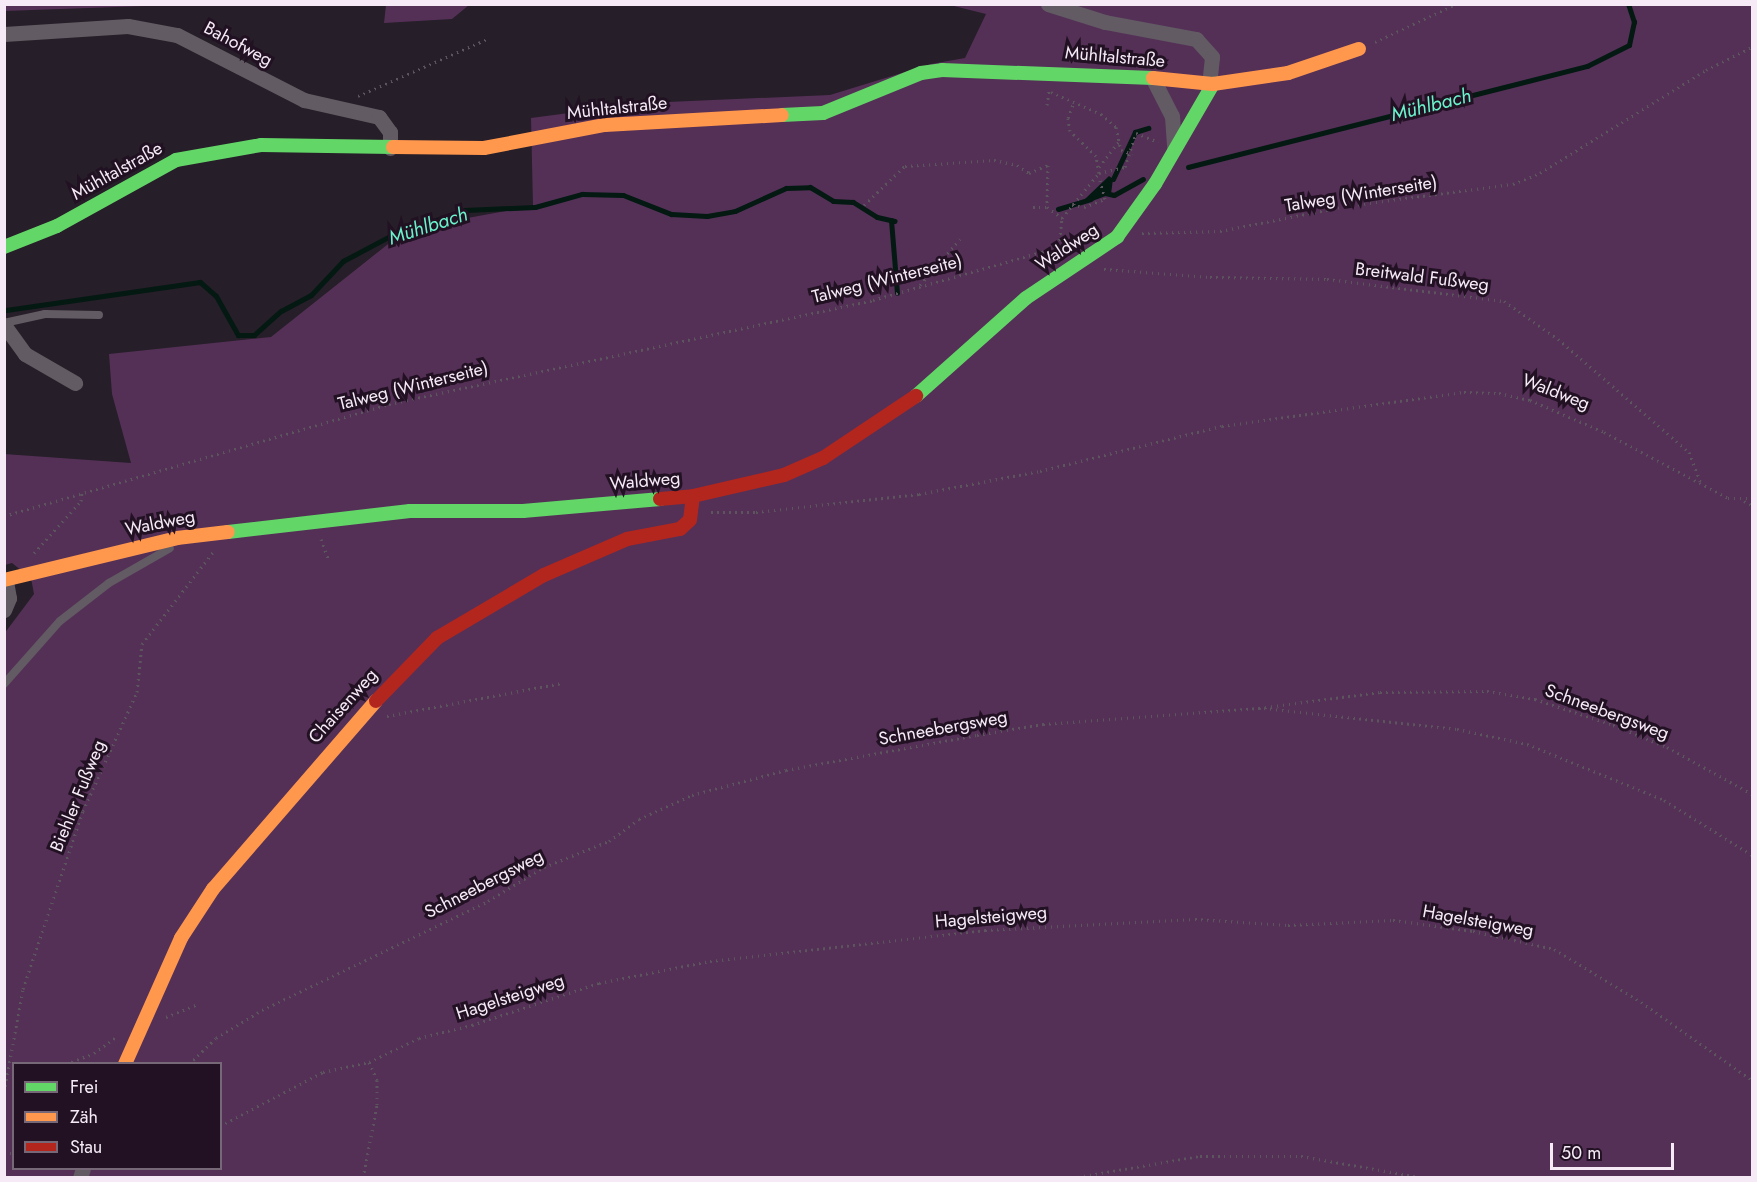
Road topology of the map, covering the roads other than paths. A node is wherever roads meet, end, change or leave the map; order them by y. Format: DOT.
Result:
graph roads {
  1 [pos="1048,4"];
  2 [pos="4,34"];
  3 [pos="1359,49"];
  4 [pos="1154,81"];
  5 [pos="1211,84"];
  6 [pos="390,148"];
  7 [pos="1171,155"];
  8 [pos="4,247"];
  9 [pos="99,315"];
  10 [pos="4,324"];
  11 [pos="75,383"];
  12 [pos="693,500"];
  13 [pos="177,538"];
  14 [pos="5,580"];
  15 [pos="4,610"];
  16 [pos="4,684"];
  17 [pos="126,1062"];
  1 -- 5 [label="street"];
  2 -- 6 [label="street, Bahofweg"];
  3 -- 5 [label="street"];
  4 -- 5 [label="street, Mühltalstraße"];
  4 -- 6 [label="street, Mühltalstraße"];
  4 -- 7 [label="street, Waldweg"];
  5 -- 7 [label="street, Waldweg"];
  6 -- 8 [label="street, Mühltalstraße"];
  7 -- 12 [label="street, Waldweg"];
  9 -- 10 [label="lane"];
  10 -- 11 [label="street"];
  12 -- 13 [label="street, Waldweg"];
  12 -- 17 [label="street, Chaisenweg"];
  13 -- 14 [label="street, Waldweg"];
  13 -- 16 [label="lane"];
  14 -- 15 [label="street"];
}
